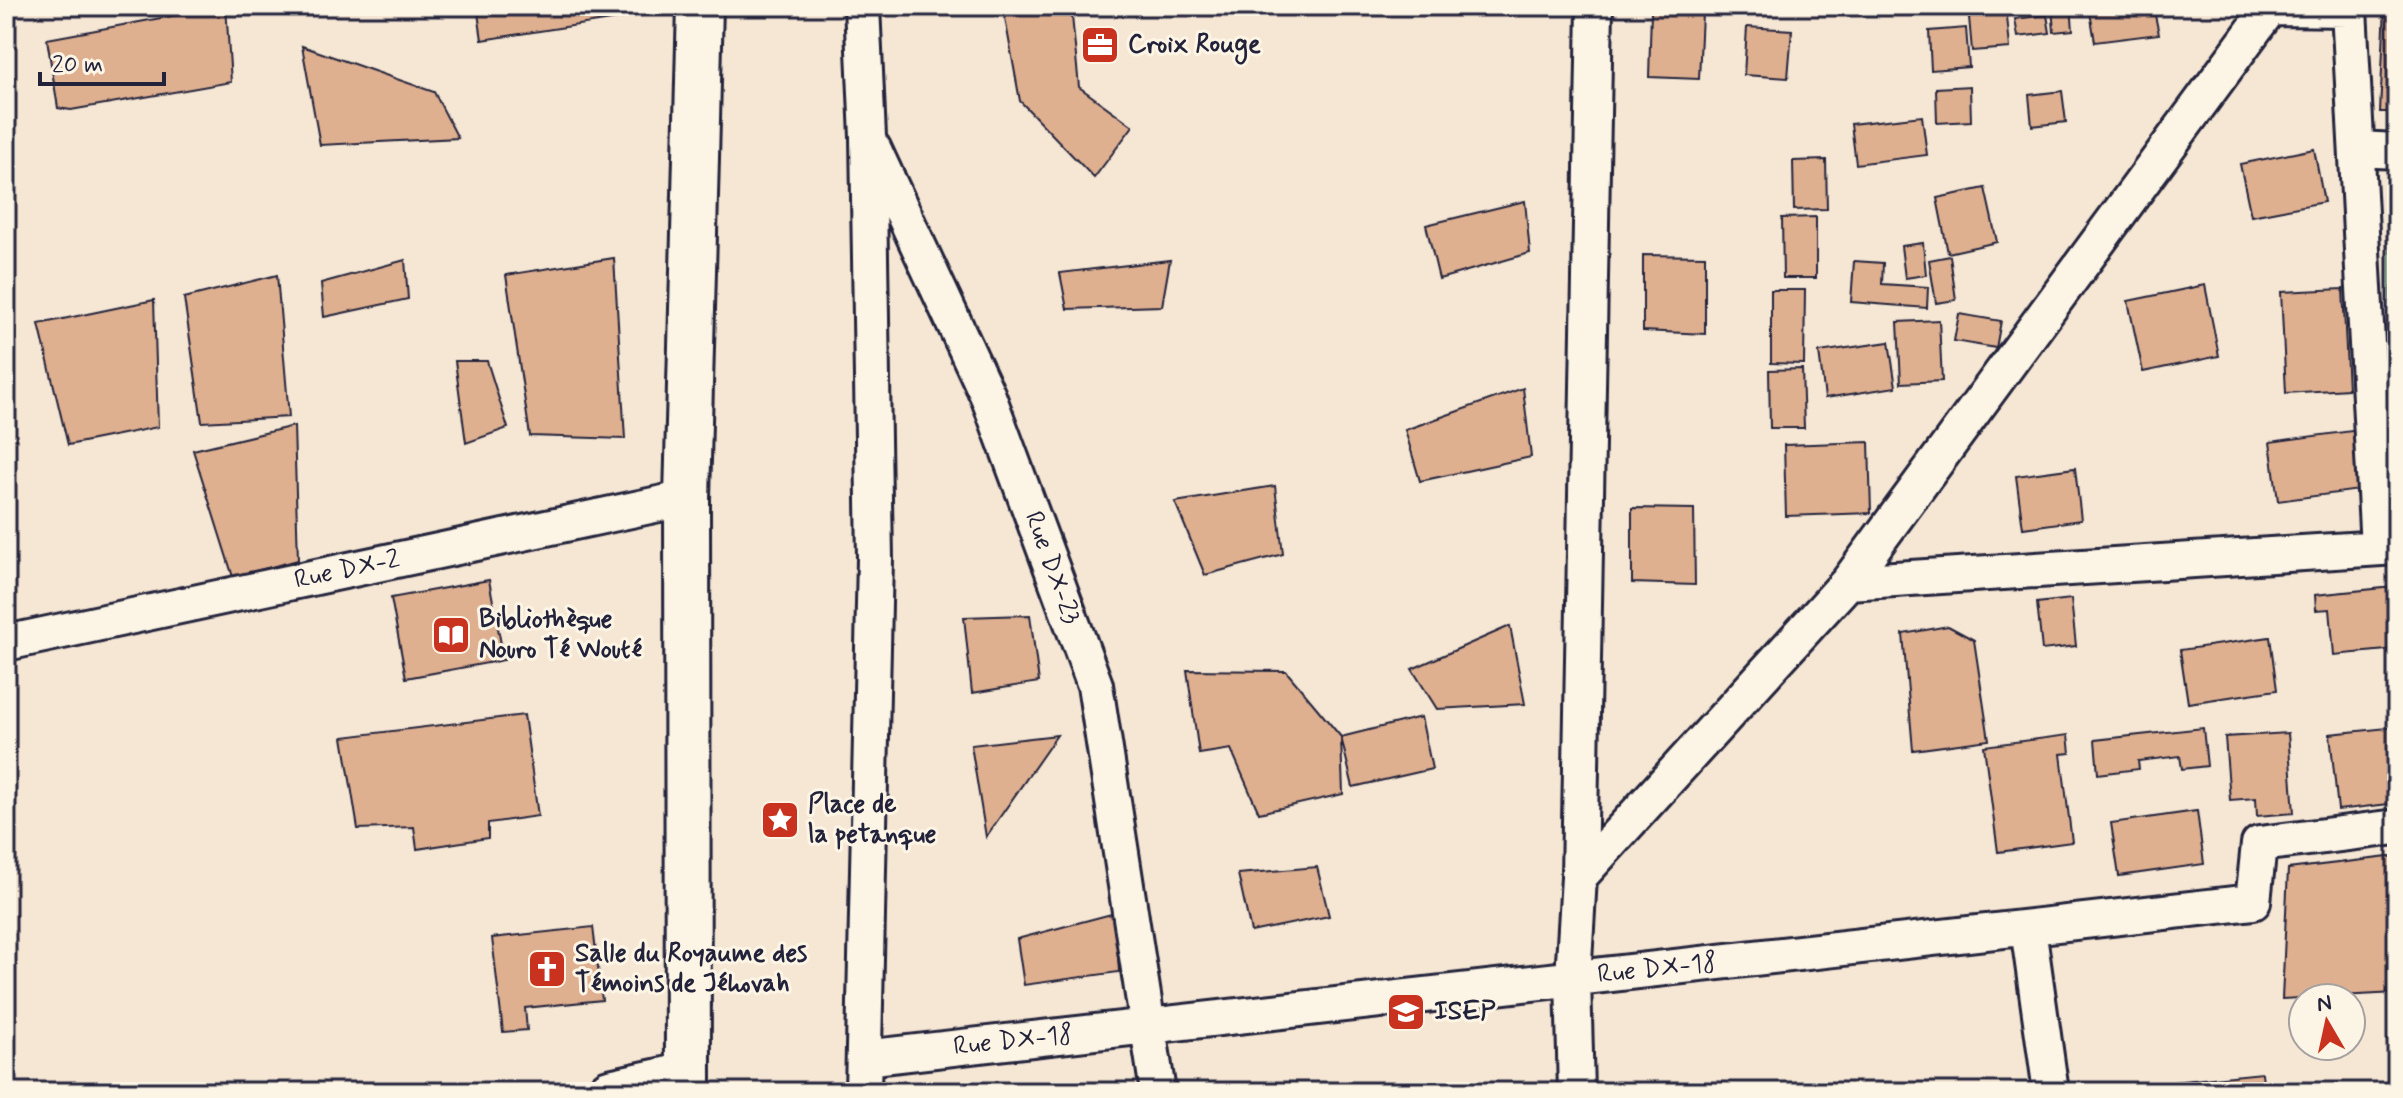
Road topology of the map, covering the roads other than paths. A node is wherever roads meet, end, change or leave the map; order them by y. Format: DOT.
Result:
graph roads {
  1 [pos="700,6"];
  2 [pos="862,6"];
  3 [pos="1595,6"];
  4 [pos="868,137"];
  5 [pos="2357,149"];
  6 [pos="2397,151"];
  7 [pos="687,498"];
  8 [pos="2388,547"];
  9 [pos="1848,582"];
  10 [pos="6,643"];
  11 [pos="2397,827"];
  12 [pos="1579,877"];
  13 [pos="2028,928"];
  14 [pos="1573,978"];
  15 [pos="1148,1026"];
  16 [pos="864,1058"];
  17 [pos="688,1084"];
  18 [pos="610,1092"];
  19 [pos="863,1092"];
  20 [pos="1158,1092"];
  21 [pos="1576,1092"];
  22 [pos="2051,1092"];
  1 -- 7 [label="main road"];
  2 -- 4 [label="street"];
  3 -- 12 [label="street"];
  4 -- 15 [label="street, Rue DX-23"];
  4 -- 16 [label="street"];
  5 -- 6 [label="street"];
  5 -- 8 [label="street"];
  5 -- 9 [label="street"];
  7 -- 10 [label="street, Rue DX-2"];
  7 -- 17 [label="main road"];
  8 -- 9 [label="street"];
  9 -- 12 [label="street"];
  11 -- 13 [label="street, Rue DX-18"];
  12 -- 14 [label="street"];
  13 -- 14 [label="street, Rue DX-18"];
  13 -- 22 [label="street"];
  14 -- 15 [label="street, Rue DX-18"];
  14 -- 21 [label="street"];
  15 -- 16 [label="street, Rue DX-18"];
  15 -- 20 [label="street, Rue DX-23"];
  16 -- 19 [label="street"];
  17 -- 18 [label="main road"];
}
